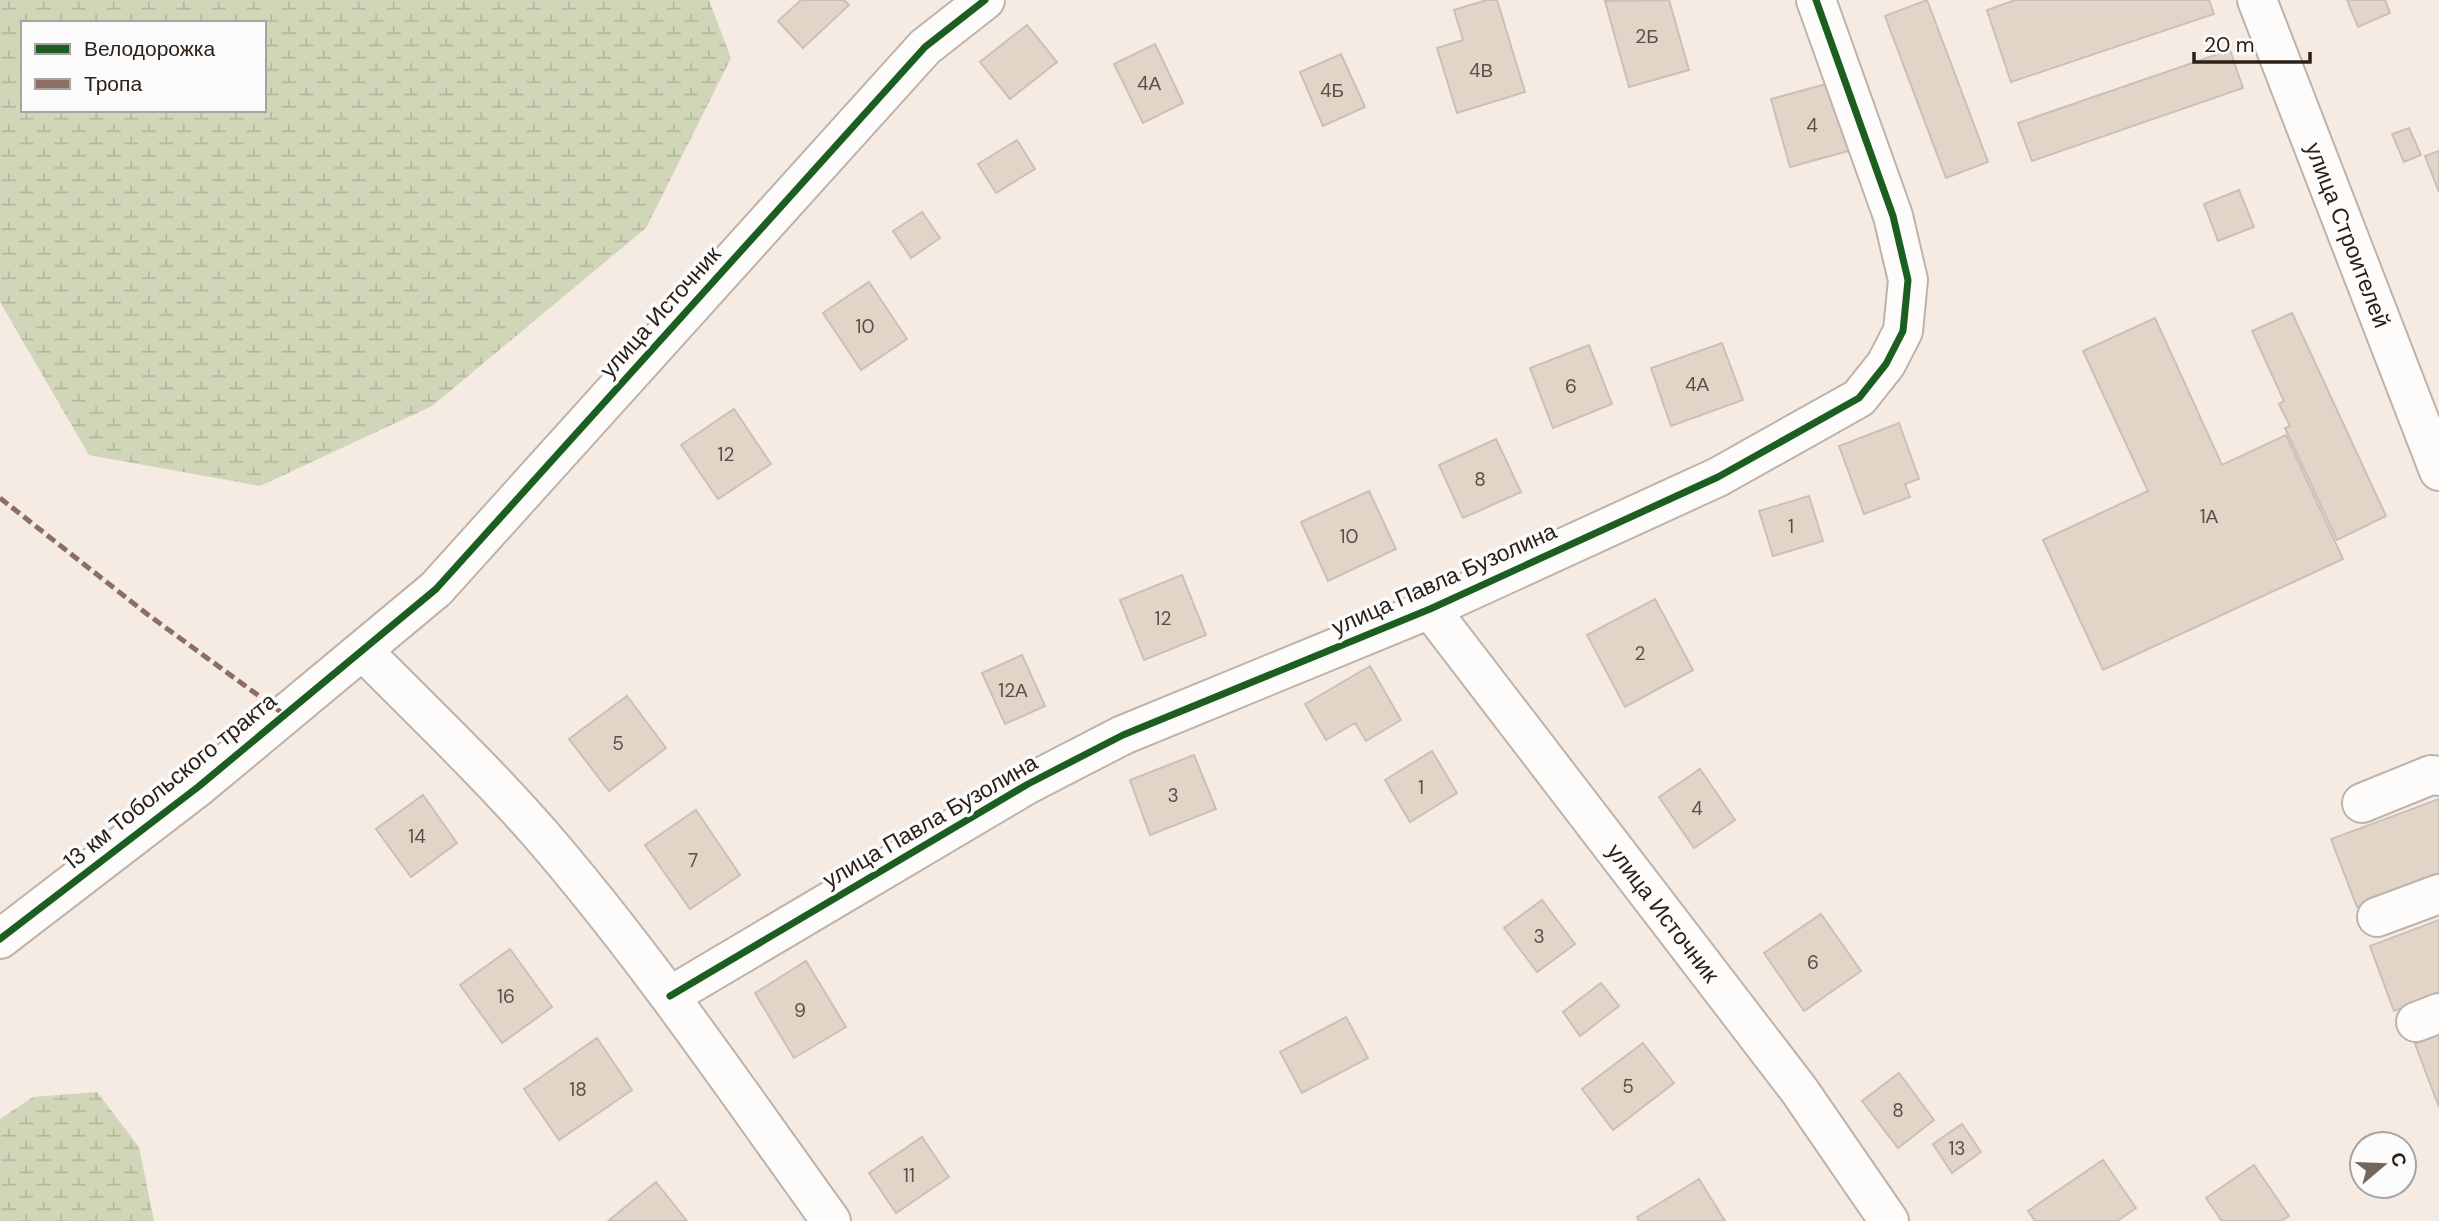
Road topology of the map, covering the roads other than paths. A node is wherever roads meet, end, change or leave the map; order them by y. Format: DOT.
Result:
graph roads {
  1 [pos="985,0"];
  2 [pos="1816,0"];
  3 [pos="2257,0"];
  4 [pos="2439,471"];
  5 [pos="1430,609"];
  6 [pos="363,651"];
  7 [pos="2439,776"];
  8 [pos="2362,803"];
  9 [pos="2439,894"];
  10 [pos="2376,917"];
  11 [pos="0,939"];
  12 [pos="670,996"];
  13 [pos="831,1221"];
  14 [pos="1889,1221"];
  1 -- 6 [label="street, улица Источник"];
  2 -- 5 [label="street, улица Павла Бузолина"];
  3 -- 4 [label="street, улица Строителей"];
  5 -- 12 [label="street, улица Павла Бузолина"];
  5 -- 14 [label="street, улица Источник"];
  6 -- 11 [label="street, 13 км Тобольского тракта"];
  6 -- 12 [label="street"];
  7 -- 8 [label="street"];
  9 -- 10 [label="street"];
  12 -- 13 [label="street"];
}
